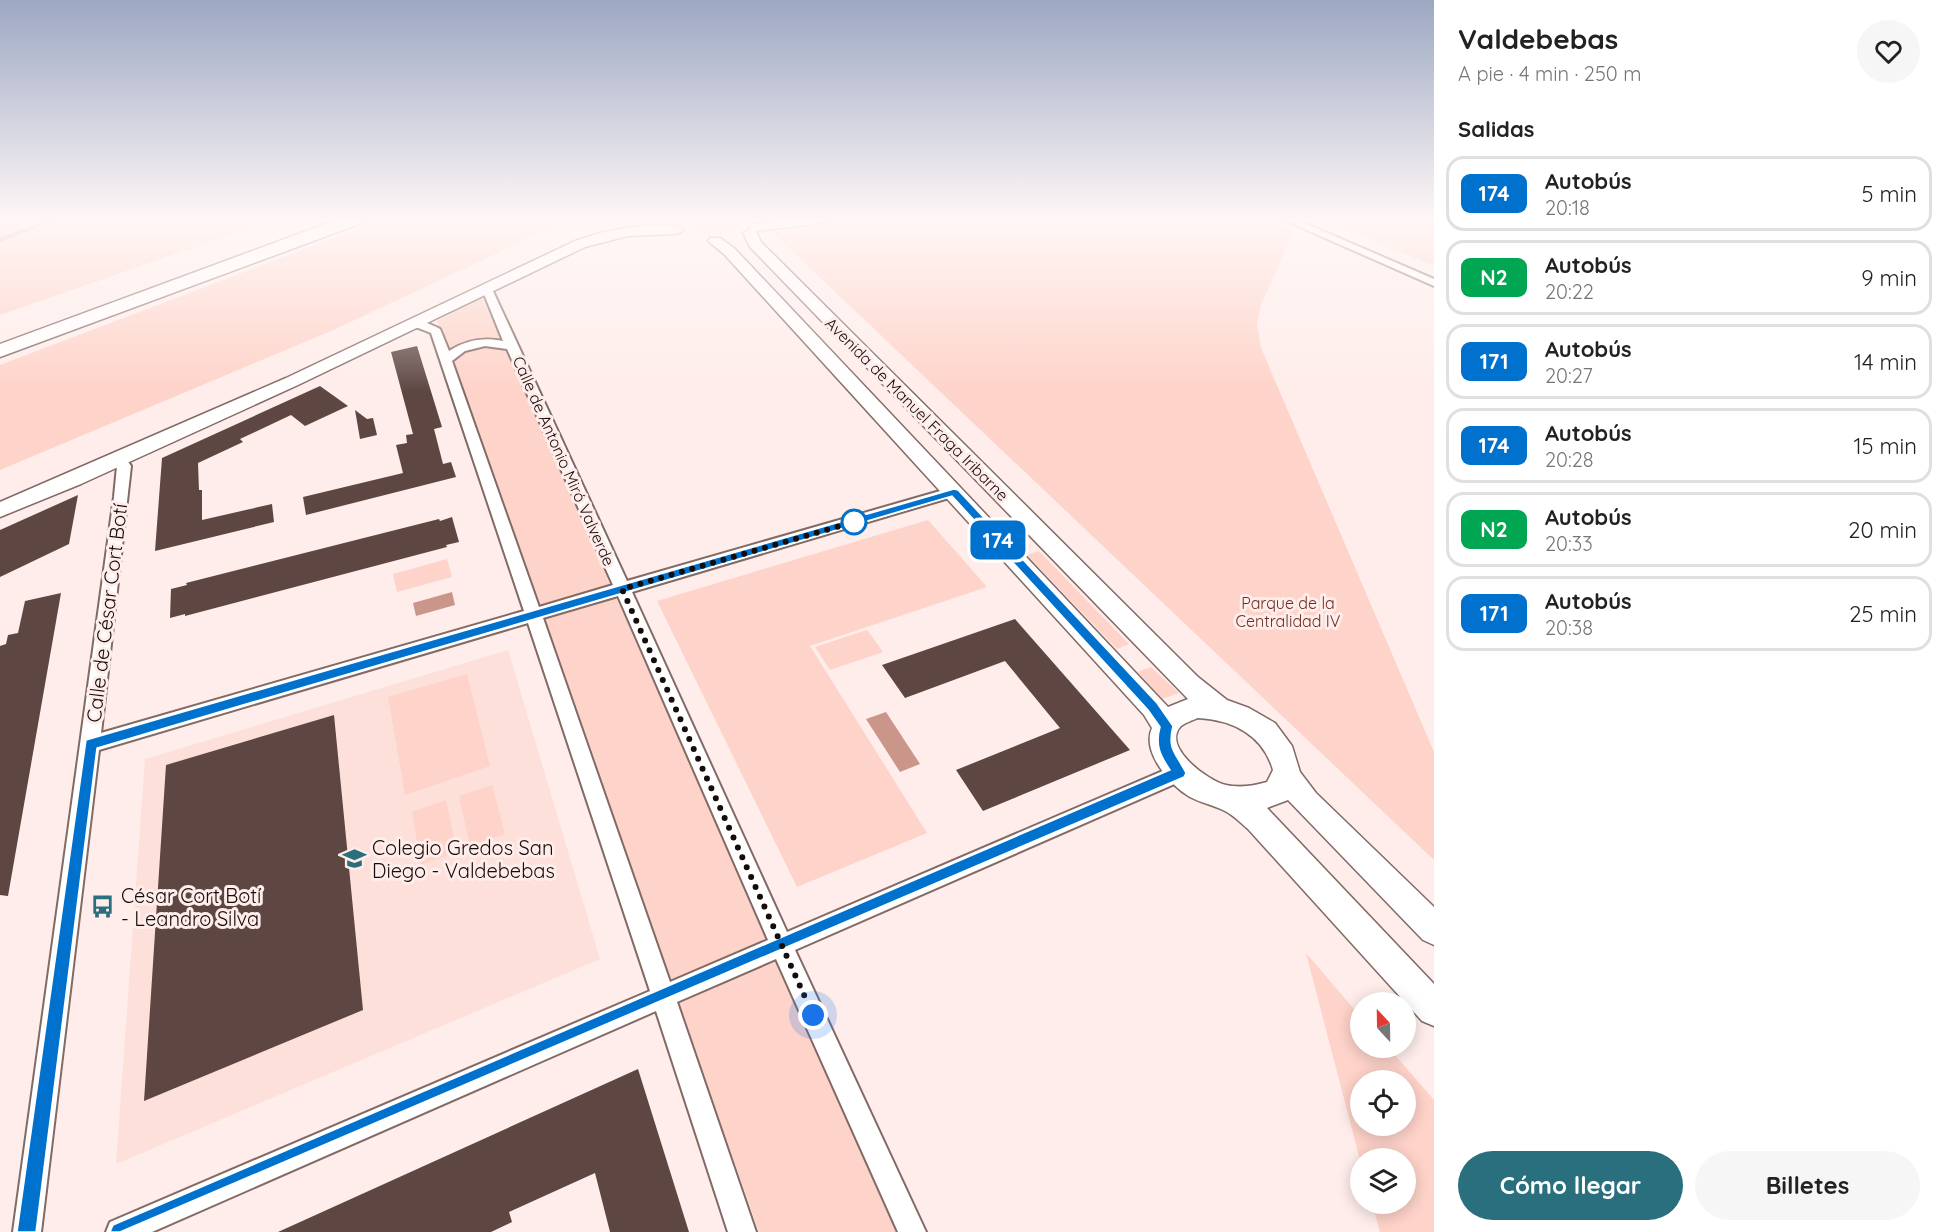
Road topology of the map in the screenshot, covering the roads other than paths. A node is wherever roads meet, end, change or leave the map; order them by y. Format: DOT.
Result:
graph roads {
  1 [pos="149,276"];
  2 [pos="201,276"];
  3 [pos="485,276"];
  4 [pos="515,276"];
  5 [pos="753,276"];
  6 [pos="787,276"];
  7 [pos="1419,276"];
  8 [pos="134,282"];
  9 [pos="1434,283"];
  10 [pos="487,290"];
  11 [pos="414,324"];
  12 [pos="512,347"];
  13 [pos="0,351"];
  14 [pos="446,360"];
  15 [pos="119,459"];
  16 [pos="954,492"];
  17 [pos="0,493"];
  18 [pos="0,510"];
  19 [pos="622,589"];
  20 [pos="534,615"];
  21 [pos="1217,707"];
  22 [pos="1166,726"];
  23 [pos="91,744"];
  24 [pos="1179,773"];
  25 [pos="1286,776"];
  26 [pos="1233,800"];
  27 [pos="1434,929"];
  28 [pos="782,945"];
  29 [pos="662,997"];
  30 [pos="1434,1009"];
  31 [pos="27,1232"];
  32 [pos="120,1232"];
  33 [pos="742,1232"];
  34 [pos="912,1232"];
  1 -- 8 [label="highway"];
  2 -- 13 [label="highway"];
  3 -- 17 [label="street"];
  4 -- 10 [label="street"];
  5 -- 16 [label="street, Avenida de Manuel Fraga Iribarne"];
  6 -- 21 [label="street, Avenida de Manuel Fraga Iribarne"];
  7 -- 9 [label="street"];
  10 -- 11 [label="street"];
  10 -- 12 [label="street, Calle de Antonio Miró Valverde"];
  11 -- 14 [label="street"];
  11 -- 15 [label="street"];
  12 -- 14 [label="street, Calle de Antonio Miró Valverde"];
  12 -- 19 [label="street, Calle de Antonio Miró Valverde"];
  14 -- 20 [label="street"];
  15 -- 18 [label="street"];
  15 -- 23 [label="street, Calle de César Cort Botí"];
  16 -- 19 [label="street"];
  16 -- 22 [label="street, Avenida de Manuel Fraga Iribarne"];
  19 -- 20 [label="street"];
  19 -- 28 [label="street, Calle de Antonio Miró Valverde"];
  20 -- 23 [label="street"];
  20 -- 29 [label="street"];
  21 -- 22 [label="street"];
  21 -- 25 [label="street"];
  22 -- 24 [label="street"];
  23 -- 31 [label="street, Calle de César Cort Botí"];
  24 -- 26 [label="street"];
  24 -- 28 [label="street"];
  25 -- 26 [label="street"];
  25 -- 27 [label="street"];
  26 -- 30 [label="street"];
  28 -- 29 [label="street"];
  28 -- 34 [label="street, Calle de Antonio Miró Valverde"];
  29 -- 32 [label="street"];
  29 -- 33 [label="street"];
}
